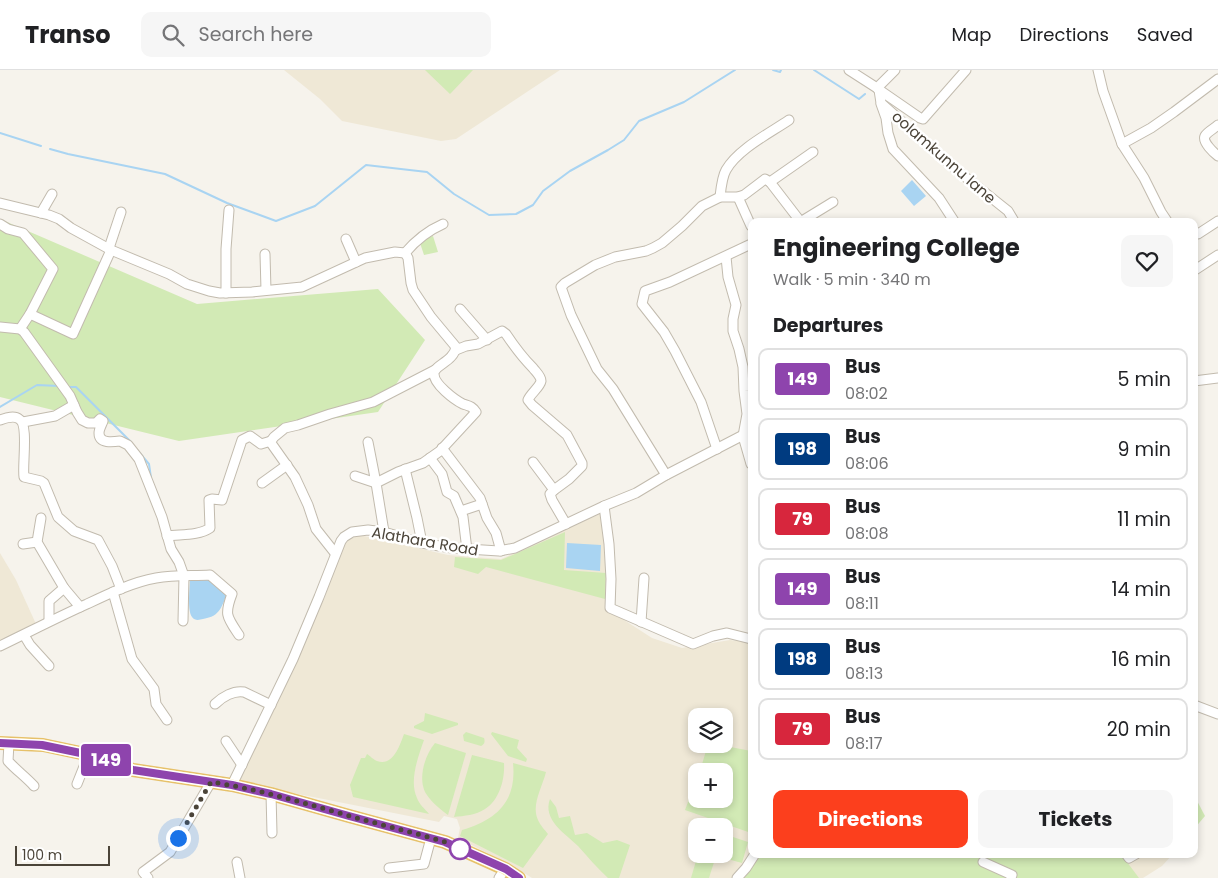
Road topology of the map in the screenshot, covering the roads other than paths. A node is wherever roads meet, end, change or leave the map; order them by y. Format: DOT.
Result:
graph roads {
  1 [pos="849,70"];
  2 [pos="895,70"];
  3 [pos="966,70"];
  4 [pos="1098,70"];
  5 [pos="1218,79"];
  6 [pos="878,89"];
  7 [pos="881,103"];
  8 [pos="790,120"];
  9 [pos="1218,126"];
  10 [pos="1122,144"];
  11 [pos="813,152"];
  12 [pos="1218,156"];
  13 [pos="770,182"];
  14 [pos="52,194"];
  15 [pos="720,196"];
  16 [pos="738,197"];
  17 [pos="833,202"];
  18 [pos="0,203"];
  19 [pos="229,210"];
  20 [pos="121,212"];
  21 [pos="41,213"];
  22 [pos="799,218"];
  23 [pos="806,218"];
  24 [pos="952,218"];
  25 [pos="1012,218"];
  26 [pos="1165,218"];
  27 [pos="748,219"];
  28 [pos="1218,221"];
  29 [pos="0,224"];
  30 [pos="443,224"];
  31 [pos="1198,234"];
  32 [pos="346,239"];
  33 [pos="748,246"];
  34 [pos="110,249"];
  35 [pos="405,253"];
  36 [pos="265,254"];
  37 [pos="1218,255"];
  38 [pos="726,257"];
  39 [pos="356,262"];
  40 [pos="1198,268"];
  41 [pos="266,290"];
  42 [pos="226,293"];
  43 [pos="460,309"];
  44 [pos="30,314"];
  45 [pos="0,327"];
  46 [pos="20,329"];
  47 [pos="487,340"];
  48 [pos="456,350"];
  49 [pos="435,370"];
  50 [pos="1218,378"];
  51 [pos="1198,380"];
  52 [pos="74,405"];
  53 [pos="0,420"];
  54 [pos="23,422"];
  55 [pos="747,433"];
  56 [pos="271,441"];
  57 [pos="368,442"];
  58 [pos="442,448"];
  59 [pos="717,449"];
  60 [pos="430,458"];
  61 [pos="533,462"];
  62 [pos="287,465"];
  63 [pos="405,470"];
  64 [pos="666,475"];
  65 [pos="355,476"];
  66 [pos="262,483"];
  67 [pos="376,483"];
  68 [pos="554,490"];
  69 [pos="482,504"];
  70 [pos="604,506"];
  71 [pos="461,511"];
  72 [pos="41,518"];
  73 [pos="566,524"];
  74 [pos="384,532"];
  75 [pos="167,536"];
  76 [pos="37,542"];
  77 [pos="422,543"];
  78 [pos="23,544"];
  79 [pos="467,550"];
  80 [pos="501,551"];
  81 [pos="335,553"];
  82 [pos="184,576"];
  83 [pos="644,578"];
  84 [pos="64,588"];
  85 [pos="117,590"];
  86 [pos="80,607"];
  87 [pos="49,621"];
  88 [pos="183,621"];
  89 [pos="641,622"];
  90 [pos="24,635"];
  91 [pos="239,635"];
  92 [pos="748,638"];
  93 [pos="0,646"];
  94 [pos="49,666"];
  95 [pos="214,704"];
  96 [pos="271,705"];
  97 [pos="1198,707"];
  98 [pos="1218,714"];
  99 [pos="167,720"];
  100 [pos="226,741"];
  101 [pos="4,743"];
  102 [pos="88,754"];
  103 [pos="242,765"];
  104 [pos="211,782"];
  105 [pos="77,784"];
  106 [pos="232,785"];
  107 [pos="34,786"];
  108 [pos="271,794"];
  109 [pos="272,833"];
  110 [pos="432,838"];
  111 [pos="752,858"];
  112 [pos="237,862"];
  113 [pos="983,862"];
  114 [pos="389,868"];
  115 [pos="502,874"];
  116 [pos="146,875"];
  117 [pos="135,878"];
  118 [pos="240,878"];
  119 [pos="519,878"];
  120 [pos="737,878"];
  121 [pos="1012,878"];
  1 -- 6 [label="street"];
  2 -- 6 [label="street"];
  3 -- 6 [label="street"];
  4 -- 10 [label="street"];
  5 -- 10 [label="street"];
  6 -- 7 [label="street, oolamkunnu lane"];
  7 -- 24 [label="street"];
  7 -- 25 [label="street, oolamkunnu lane"];
  8 -- 15 [label="street"];
  9 -- 12 [label="street"];
  10 -- 26 [label="street"];
  11 -- 13 [label="street"];
  13 -- 16 [label="street"];
  13 -- 22 [label="street"];
  14 -- 21 [label="street"];
  15 -- 16 [label="street"];
  15 -- 64 [label="street"];
  16 -- 27 [label="street"];
  17 -- 23 [label="street"];
  18 -- 21 [label="street"];
  19 -- 42 [label="street"];
  20 -- 34 [label="street"];
  21 -- 34 [label="street"];
  28 -- 31 [label="street"];
  29 -- 44 [label="street"];
  30 -- 35 [label="street"];
  32 -- 39 [label="street"];
  33 -- 38 [label="street"];
  34 -- 42 [label="street"];
  34 -- 44 [label="street"];
  35 -- 39 [label="street"];
  35 -- 48 [label="street"];
  36 -- 41 [label="street"];
  37 -- 40 [label="street"];
  38 -- 55 [label="street"];
  38 -- 59 [label="street"];
  39 -- 41 [label="street"];
  41 -- 42 [label="street"];
  43 -- 47 [label="street"];
  44 -- 46 [label="street"];
  45 -- 46 [label="street"];
  46 -- 52 [label="street"];
  47 -- 48 [label="street"];
  47 -- 68 [label="street"];
  48 -- 49 [label="street"];
  49 -- 56 [label="street"];
  49 -- 58 [label="street"];
  50 -- 51 [label="street"];
  52 -- 54 [label="street"];
  52 -- 75 [label="street"];
  53 -- 54 [label="street"];
  54 -- 85 [label="street"];
  55 -- 59 [label="street, Alathara Road"];
  56 -- 62 [label="street"];
  56 -- 75 [label="street"];
  57 -- 67 [label="street"];
  58 -- 60 [label="street"];
  58 -- 69 [label="street"];
  59 -- 64 [label="street, Alathara Road"];
  60 -- 63 [label="street"];
  60 -- 71 [label="street"];
  61 -- 68 [label="street"];
  62 -- 66 [label="street"];
  62 -- 81 [label="street"];
  63 -- 67 [label="street"];
  63 -- 77 [label="street"];
  64 -- 70 [label="street, Alathara Road"];
  65 -- 67 [label="street"];
  67 -- 74 [label="street"];
  68 -- 73 [label="street"];
  69 -- 71 [label="street"];
  69 -- 80 [label="street"];
  70 -- 73 [label="street, Alathara Road"];
  70 -- 89 [label="street"];
  71 -- 79 [label="street"];
  72 -- 76 [label="street"];
  73 -- 80 [label="street, Alathara Road"];
  74 -- 77 [label="street, Alathara Road"];
  74 -- 81 [label="street, Alathara Road"];
  75 -- 82 [label="street"];
  76 -- 78 [label="street"];
  76 -- 84 [label="street"];
  77 -- 79 [label="street, Alathara Road"];
  79 -- 80 [label="street, Alathara Road"];
  81 -- 96 [label="street, Alathara Road"];
  82 -- 85 [label="street"];
  82 -- 88 [label="street"];
  82 -- 91 [label="street"];
  83 -- 89 [label="street"];
  84 -- 86 [label="street"];
  84 -- 87 [label="street"];
  85 -- 86 [label="street"];
  85 -- 99 [label="street"];
  86 -- 87 [label="street"];
  87 -- 90 [label="street"];
  89 -- 92 [label="street"];
  90 -- 93 [label="street"];
  90 -- 94 [label="street"];
  95 -- 96 [label="street"];
  96 -- 103 [label="street, Alathara Road"];
  97 -- 98 [label="street"];
  100 -- 103 [label="street"];
  101 -- 102 [label="main road"];
  101 -- 107 [label="street"];
  102 -- 104 [label="main road"];
  102 -- 105 [label="street"];
  103 -- 106 [label="street, Alathara Road"];
  104 -- 106 [label="main road"];
  104 -- 116 [label="street"];
  106 -- 108 [label="main road"];
  108 -- 109 [label="street"];
  108 -- 110 [label="main road"];
  110 -- 114 [label="street"];
  110 -- 115 [label="main road"];
  111 -- 120 [label="street"];
  112 -- 118 [label="street"];
  113 -- 121 [label="street"];
  115 -- 119 [label="main road"];
  116 -- 117 [label="street"];
}
